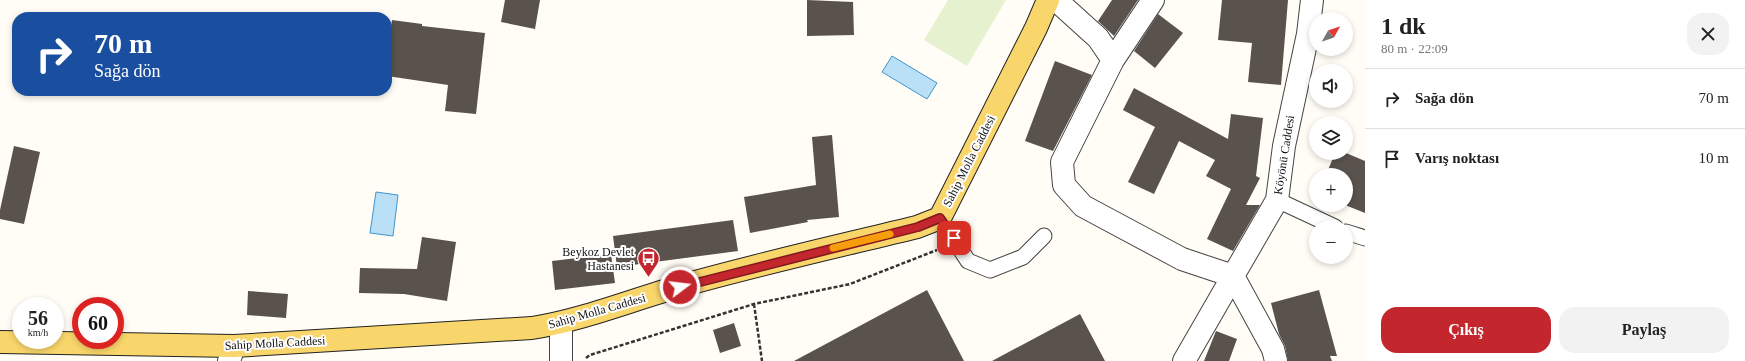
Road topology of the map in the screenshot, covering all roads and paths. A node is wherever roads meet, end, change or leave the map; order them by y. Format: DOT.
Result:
graph roads {
  1 [pos="1048,0"];
  2 [pos="1056,0"];
  3 [pos="1153,0"];
  4 [pos="1312,0"];
  5 [pos="1113,60"];
  6 [pos="1277,200"];
  7 [pos="940,218"];
  8 [pos="1320,220"];
  9 [pos="1353,234"];
  10 [pos="1044,236"];
  11 [pos="1365,238"];
  12 [pos="940,249"];
  13 [pos="1233,276"];
  14 [pos="754,304"];
  15 [pos="561,324"];
  16 [pos="0,342"];
  17 [pos="232,354"];
  18 [pos="561,361"];
  19 [pos="582,361"];
  20 [pos="762,361"];
  21 [pos="1184,361"];
  22 [pos="1276,361"];
  1 -- 7 [label="main road, Sahip Molla Caddesi"];
  2 -- 5 [label="street"];
  3 -- 5 [label="street"];
  4 -- 6 [label="street, Köyönü Caddesi"];
  5 -- 13 [label="street"];
  6 -- 8 [label="lane"];
  6 -- 13 [label="street, Köyönü Caddesi"];
  7 -- 10 [label="lane"];
  7 -- 15 [label="main road, Sahip Molla Caddesi"];
  9 -- 11 [label="lane"];
  12 -- 14 [label="path"];
  13 -- 21 [label="street, Köyönü Caddesi"];
  13 -- 22 [label="street"];
  14 -- 19 [label="path"];
  14 -- 20 [label="path"];
  15 -- 17 [label="main road, Sahip Molla Caddesi"];
  15 -- 18 [label="street"];
  16 -- 17 [label="main road, Sahip Molla Caddesi"];
}
